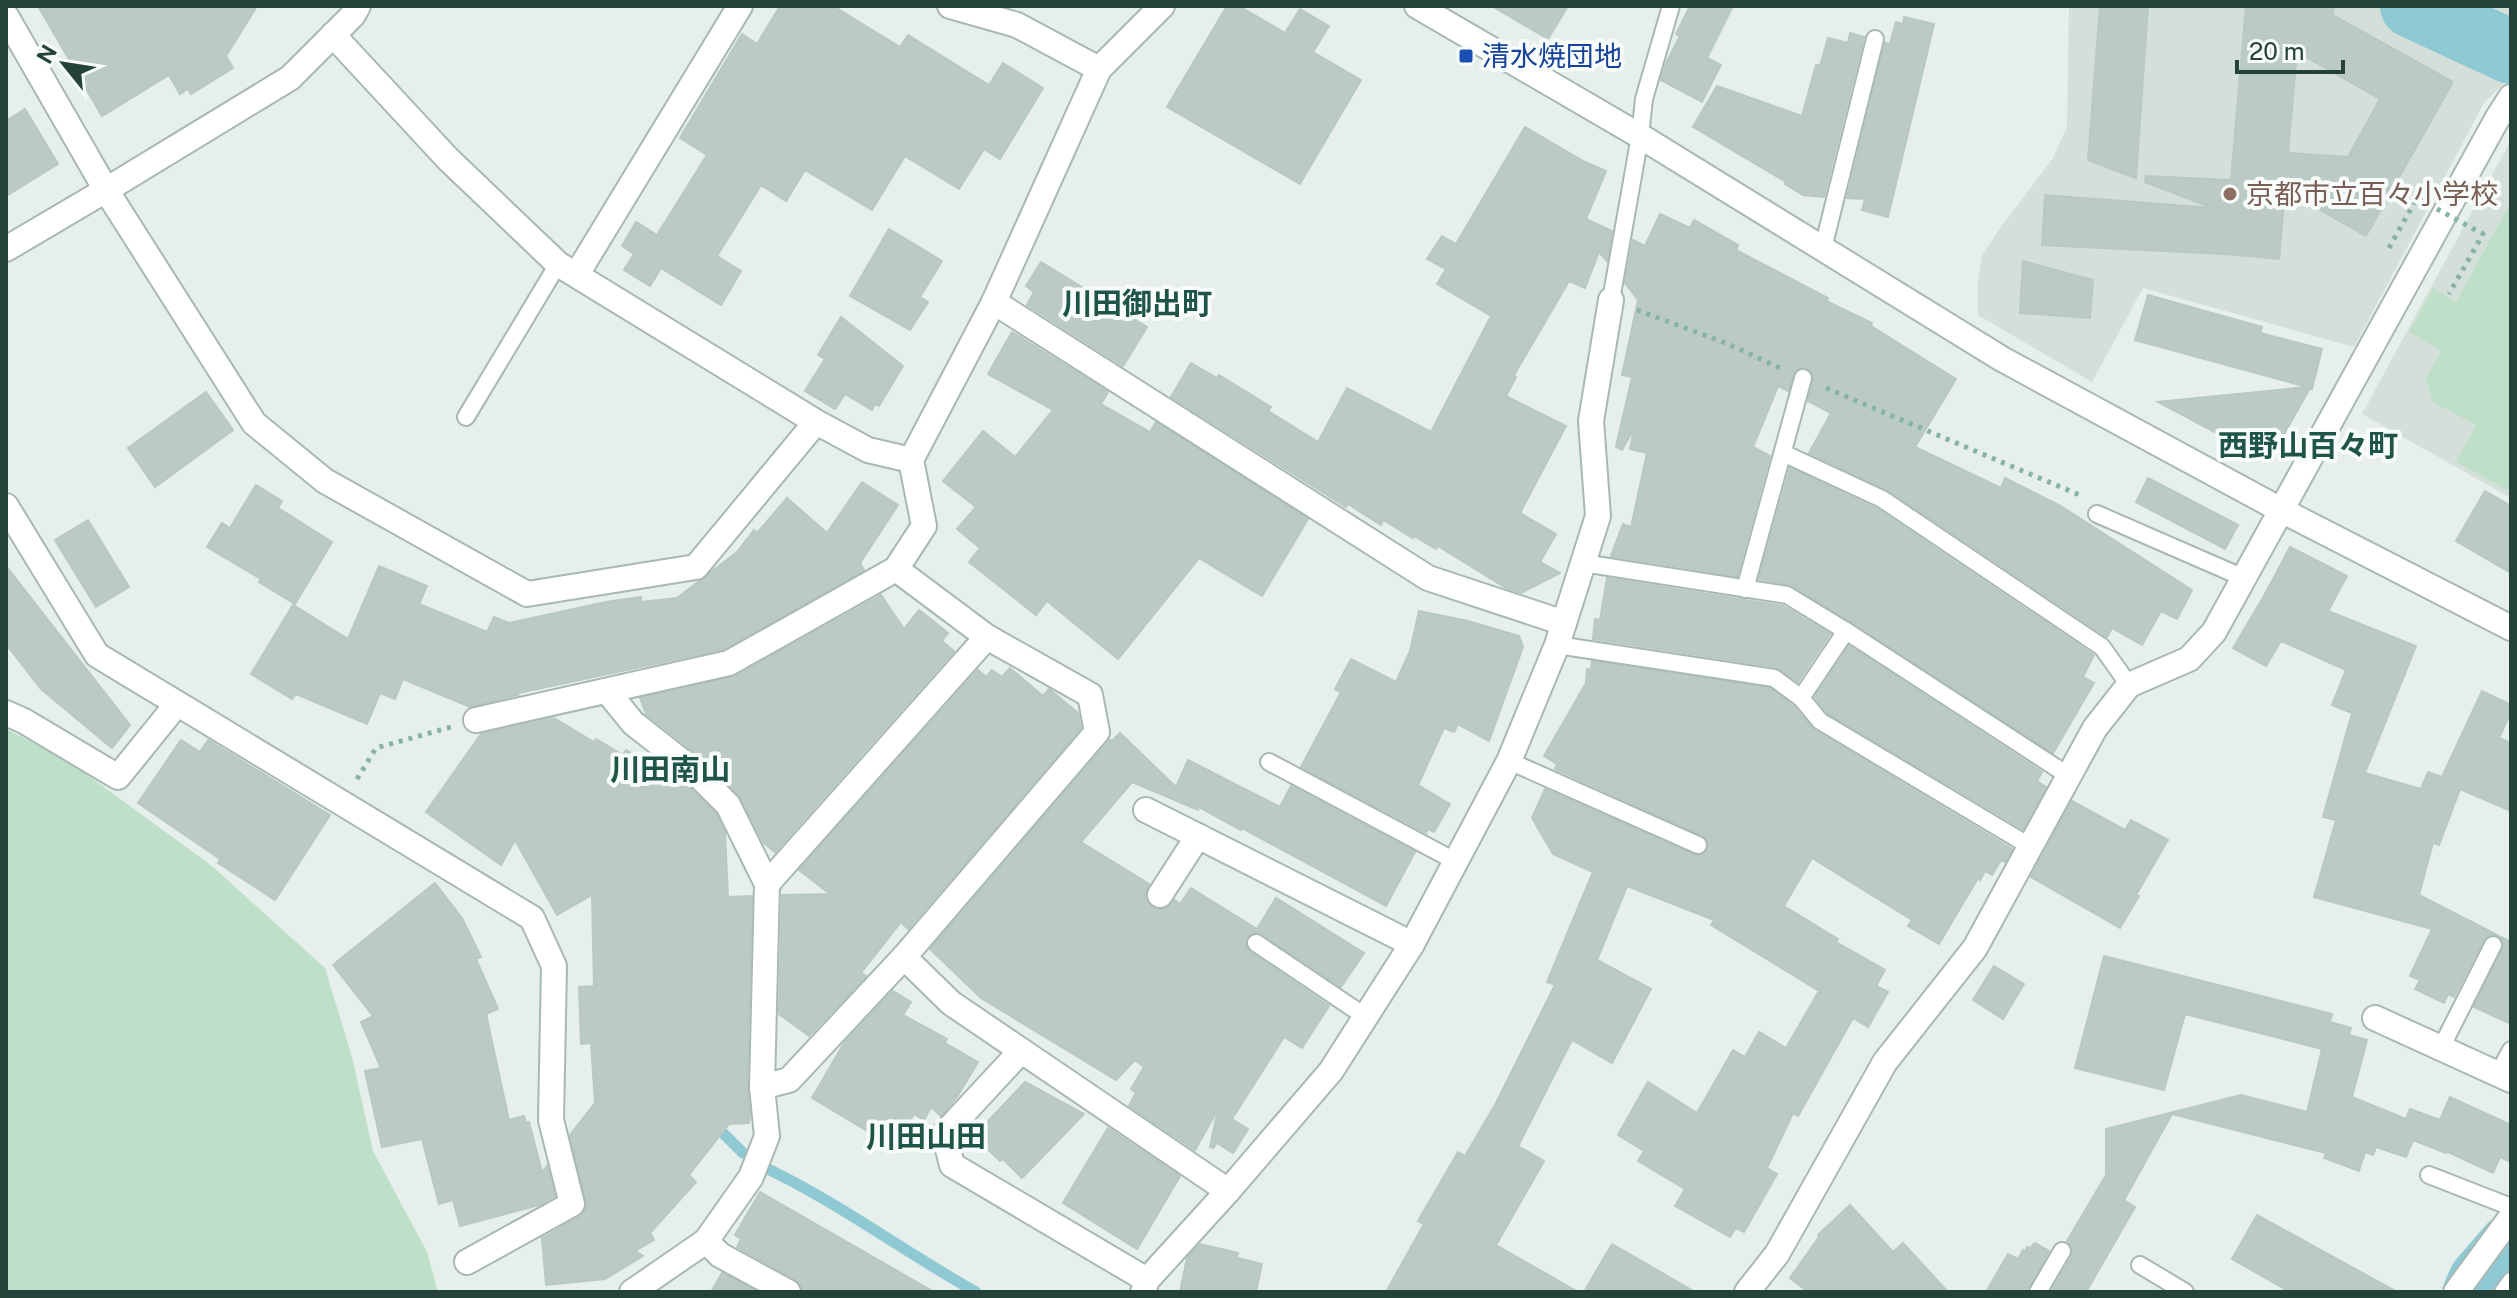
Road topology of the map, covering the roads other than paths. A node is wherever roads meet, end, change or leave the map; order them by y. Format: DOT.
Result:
graph roads {
  1 [pos="358,6"];
  2 [pos="740,6"];
  3 [pos="950,6"];
  4 [pos="1162,6"];
  5 [pos="1417,6"];
  6 [pos="1671,6"];
  7 [pos="6,16"];
  8 [pos="333,35"];
  9 [pos="1875,39"];
  10 [pos="1099,69"];
  11 [pos="2511,97"];
  12 [pos="1640,136"];
  13 [pos="106,190"];
  14 [pos="1823,248"];
  15 [pos="6,249"];
  16 [pos="568,269"];
  17 [pos="1611,300"];
  18 [pos="994,302"];
  19 [pos="1803,378"];
  20 [pos="466,417"];
  21 [pos="816,422"];
  22 [pos="1783,453"];
  23 [pos="911,460"];
  24 [pos="6,506"];
  25 [pos="2281,510"];
  26 [pos="2097,514"];
  27 [pos="1583,563"];
  28 [pos="896,569"];
  29 [pos="2244,578"];
  30 [pos="1745,589"];
  31 [pos="2511,628"];
  32 [pos="1846,631"];
  33 [pos="1560,634"];
  34 [pos="987,637"];
  35 [pos="2129,685"];
  36 [pos="607,691"];
  37 [pos="1801,698"];
  38 [pos="177,704"];
  39 [pos="6,713"];
  40 [pos="476,720"];
  41 [pos="1509,761"];
  42 [pos="1269,762"];
  43 [pos="2069,776"];
  44 [pos="1146,810"];
  45 [pos="1198,836"];
  46 [pos="1698,845"];
  47 [pos="2031,847"];
  48 [pos="1455,861"];
  49 [pos="767,884"];
  50 [pos="1160,895"];
  51 [pos="1256,943"];
  52 [pos="1412,944"];
  53 [pos="2493,945"];
  54 [pos="904,957"];
  55 [pos="1366,1017"];
  56 [pos="2375,1018"];
  57 [pos="2441,1048"];
  58 [pos="2511,1050"];
  59 [pos="1021,1051"];
  60 [pos="2504,1077"];
  61 [pos="762,1087"];
  62 [pos="2429,1175"];
  63 [pos="1228,1191"];
  64 [pos="2511,1207"];
  65 [pos="2511,1217"];
  66 [pos="706,1241"];
  67 [pos="2062,1251"];
  68 [pos="467,1262"];
  69 [pos="2140,1265"];
  70 [pos="2511,1281"];
  71 [pos="1145,1286"];
  72 [pos="2467,1287"];
  73 [pos="632,1292"];
  74 [pos="788,1292"];
  75 [pos="1747,1292"];
  76 [pos="2038,1292"];
  77 [pos="2185,1292"];
  78 [pos="2503,1292"];
  1 -- 8 [label="street"];
  2 -- 16 [label="street"];
  3 -- 10 [label="street"];
  4 -- 10 [label="street"];
  5 -- 12 [label="street"];
  6 -- 12 [label="lane"];
  7 -- 13 [label="street"];
  8 -- 13 [label="street"];
  8 -- 16 [label="street"];
  9 -- 14 [label="lane"];
  10 -- 18 [label="street"];
  11 -- 25 [label="street"];
  12 -- 14 [label="street"];
  12 -- 17 [label="lane"];
  13 -- 15 [label="street"];
  13 -- 21 [label="street"];
  14 -- 25 [label="street"];
  16 -- 20 [label="lane"];
  16 -- 21 [label="street"];
  17 -- 27 [label="street"];
  18 -- 23 [label="street"];
  18 -- 33 [label="street"];
  19 -- 22 [label="lane"];
  21 -- 23 [label="street"];
  22 -- 30 [label="lane"];
  22 -- 35 [label="lane"];
  23 -- 28 [label="street"];
  24 -- 38 [label="street"];
  25 -- 29 [label="street"];
  25 -- 31 [label="street"];
  26 -- 29 [label="lane"];
  27 -- 30 [label="lane"];
  27 -- 33 [label="street"];
  28 -- 34 [label="street"];
  28 -- 36 [label="street"];
  29 -- 35 [label="street"];
  30 -- 32 [label="lane"];
  32 -- 37 [label="lane"];
  32 -- 43 [label="lane"];
  33 -- 37 [label="lane"];
  33 -- 41 [label="street"];
  34 -- 49 [label="street"];
  34 -- 54 [label="street"];
  35 -- 43 [label="street"];
  36 -- 40 [label="street"];
  36 -- 49 [label="street"];
  37 -- 47 [label="lane"];
  38 -- 39 [label="street"];
  38 -- 68 [label="street"];
  41 -- 46 [label="lane"];
  41 -- 48 [label="street"];
  42 -- 48 [label="lane"];
  43 -- 47 [label="street"];
  44 -- 45 [label="street"];
  45 -- 50 [label="street"];
  45 -- 52 [label="street"];
  47 -- 75 [label="street"];
  48 -- 52 [label="street"];
  49 -- 61 [label="street"];
  51 -- 55 [label="lane"];
  52 -- 55 [label="street"];
  53 -- 57 [label="lane"];
  54 -- 59 [label="street"];
  54 -- 61 [label="street"];
  55 -- 63 [label="street"];
  56 -- 57 [label="street"];
  57 -- 60 [label="street"];
  58 -- 60 [label="lane"];
  59 -- 63 [label="street"];
  59 -- 71 [label="street"];
  61 -- 66 [label="street"];
  62 -- 64 [label="lane"];
  63 -- 71 [label="street"];
  65 -- 72 [label="street"];
  66 -- 73 [label="street"];
  66 -- 74 [label="street"];
  67 -- 76 [label="lane"];
  69 -- 77 [label="lane"];
  70 -- 78 [label="lane"];
}
